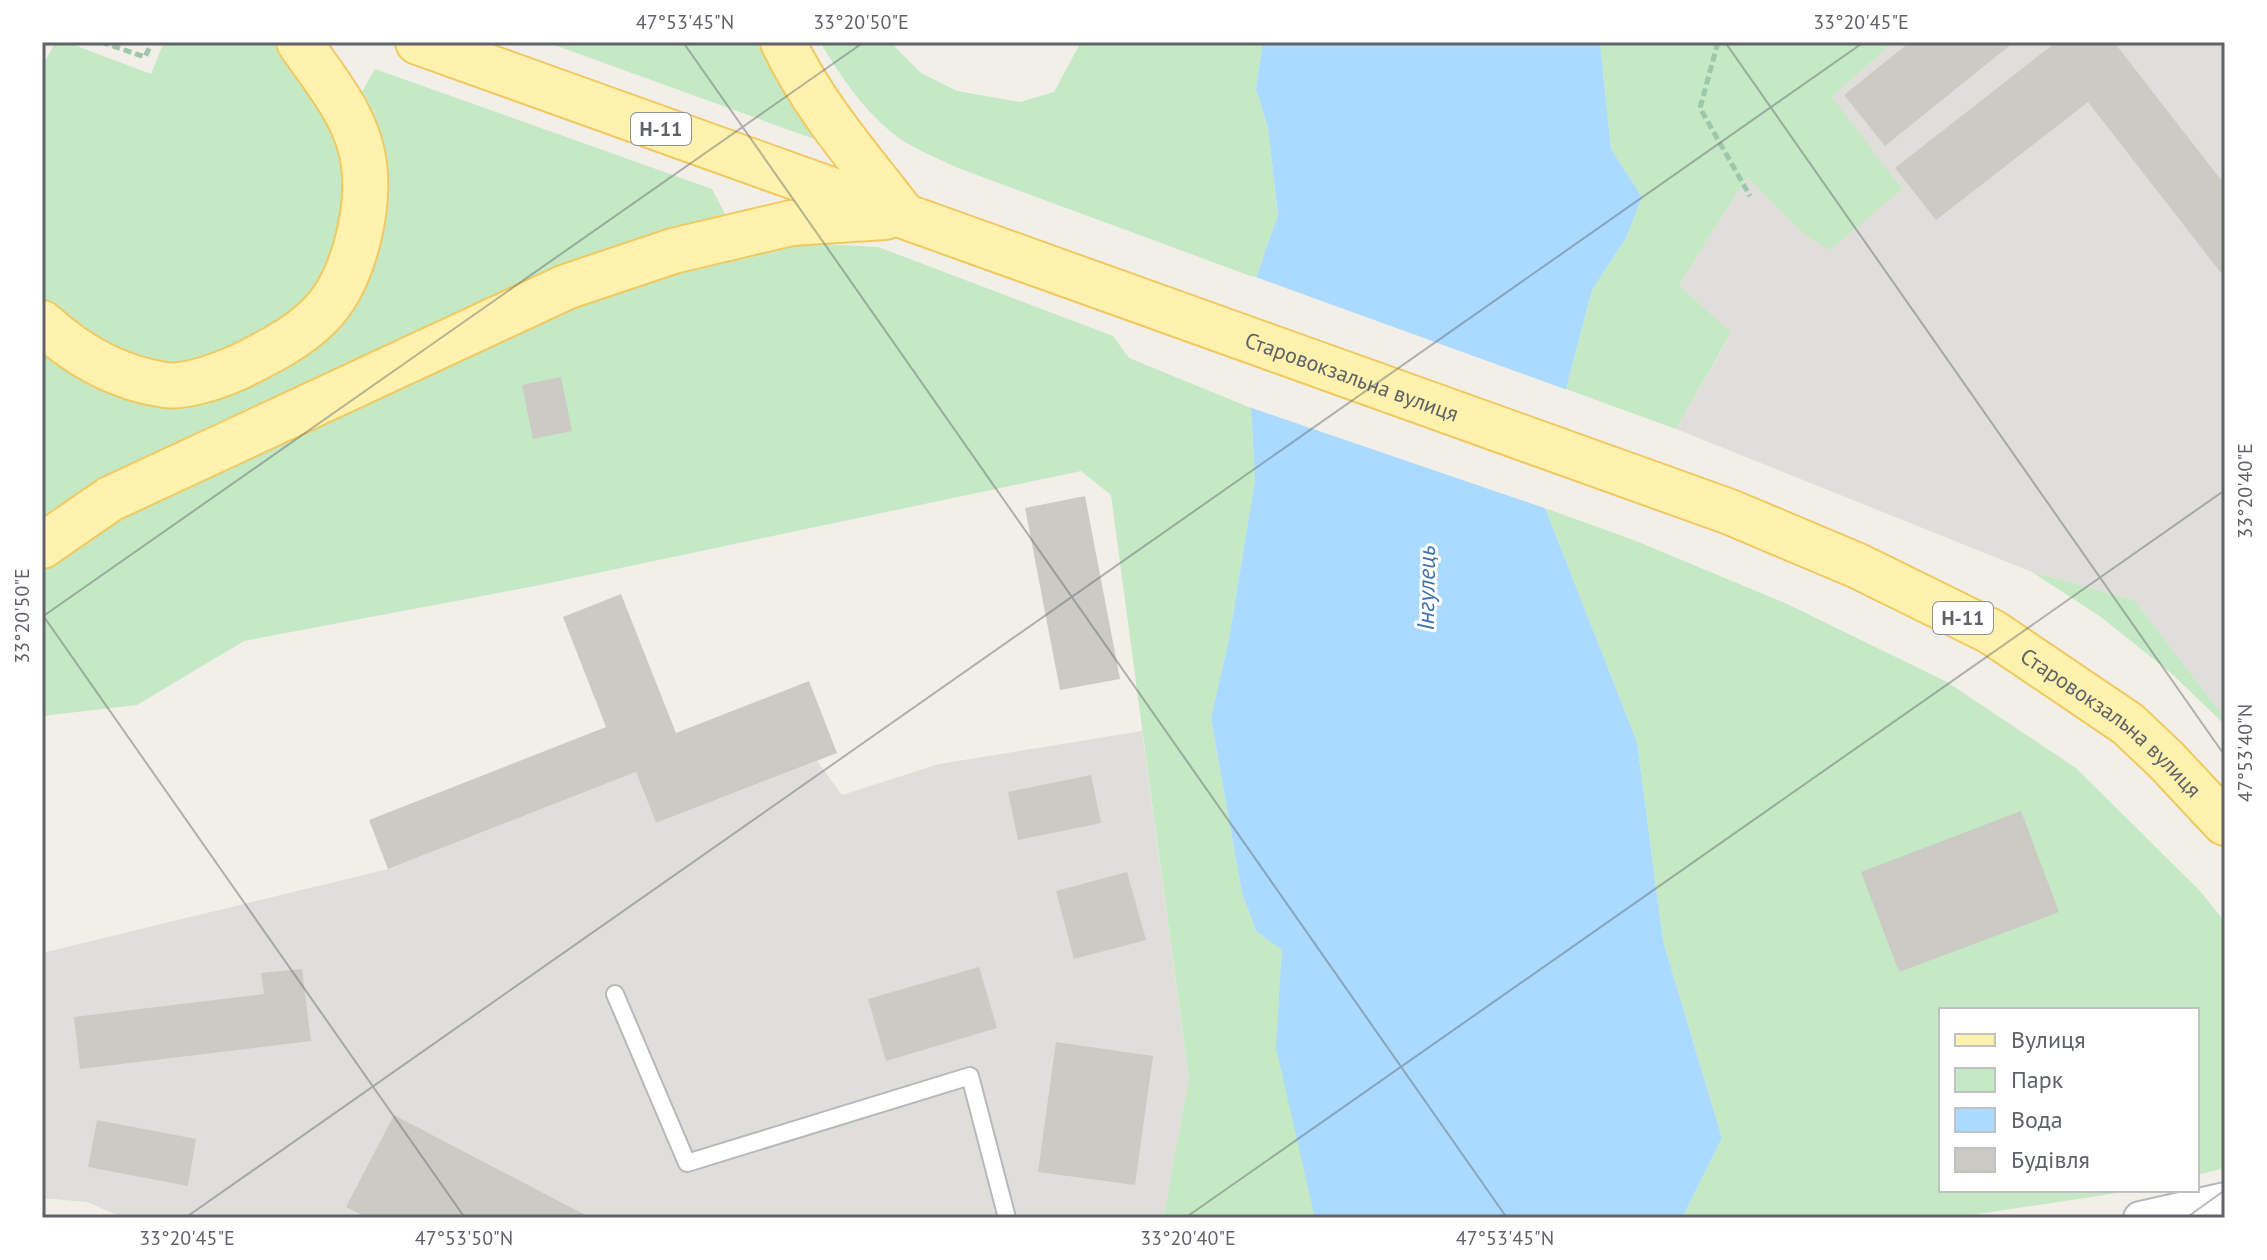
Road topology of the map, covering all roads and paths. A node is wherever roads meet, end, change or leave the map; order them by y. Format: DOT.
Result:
graph roads {
  1 [pos="101,42"];
  2 [pos="152,42"];
  3 [pos="299,42"];
  4 [pos="418,42"];
  5 [pos="783,42"];
  6 [pos="1718,42"];
  7 [pos="1750,196"];
  8 [pos="904,216"];
  9 [pos="42,323"];
  10 [pos="42,546"];
  11 [pos="2225,823"];
  12 [pos="615,994"];
  13 [pos="2225,1199"];
  14 [pos="2150,1217"];
  15 [pos="1007,1218"];
  1 -- 2 [label="path"];
  3 -- 9 [label="main road"];
  4 -- 8 [label="main road, Старовокзальна вулиця / Н-11"];
  5 -- 8 [label="main road"];
  6 -- 7 [label="path"];
  8 -- 10 [label="main road"];
  8 -- 11 [label="main road, Старовокзальна вулиця / Н-11"];
  12 -- 15 [label="lane"];
  13 -- 14 [label="street"];
}
